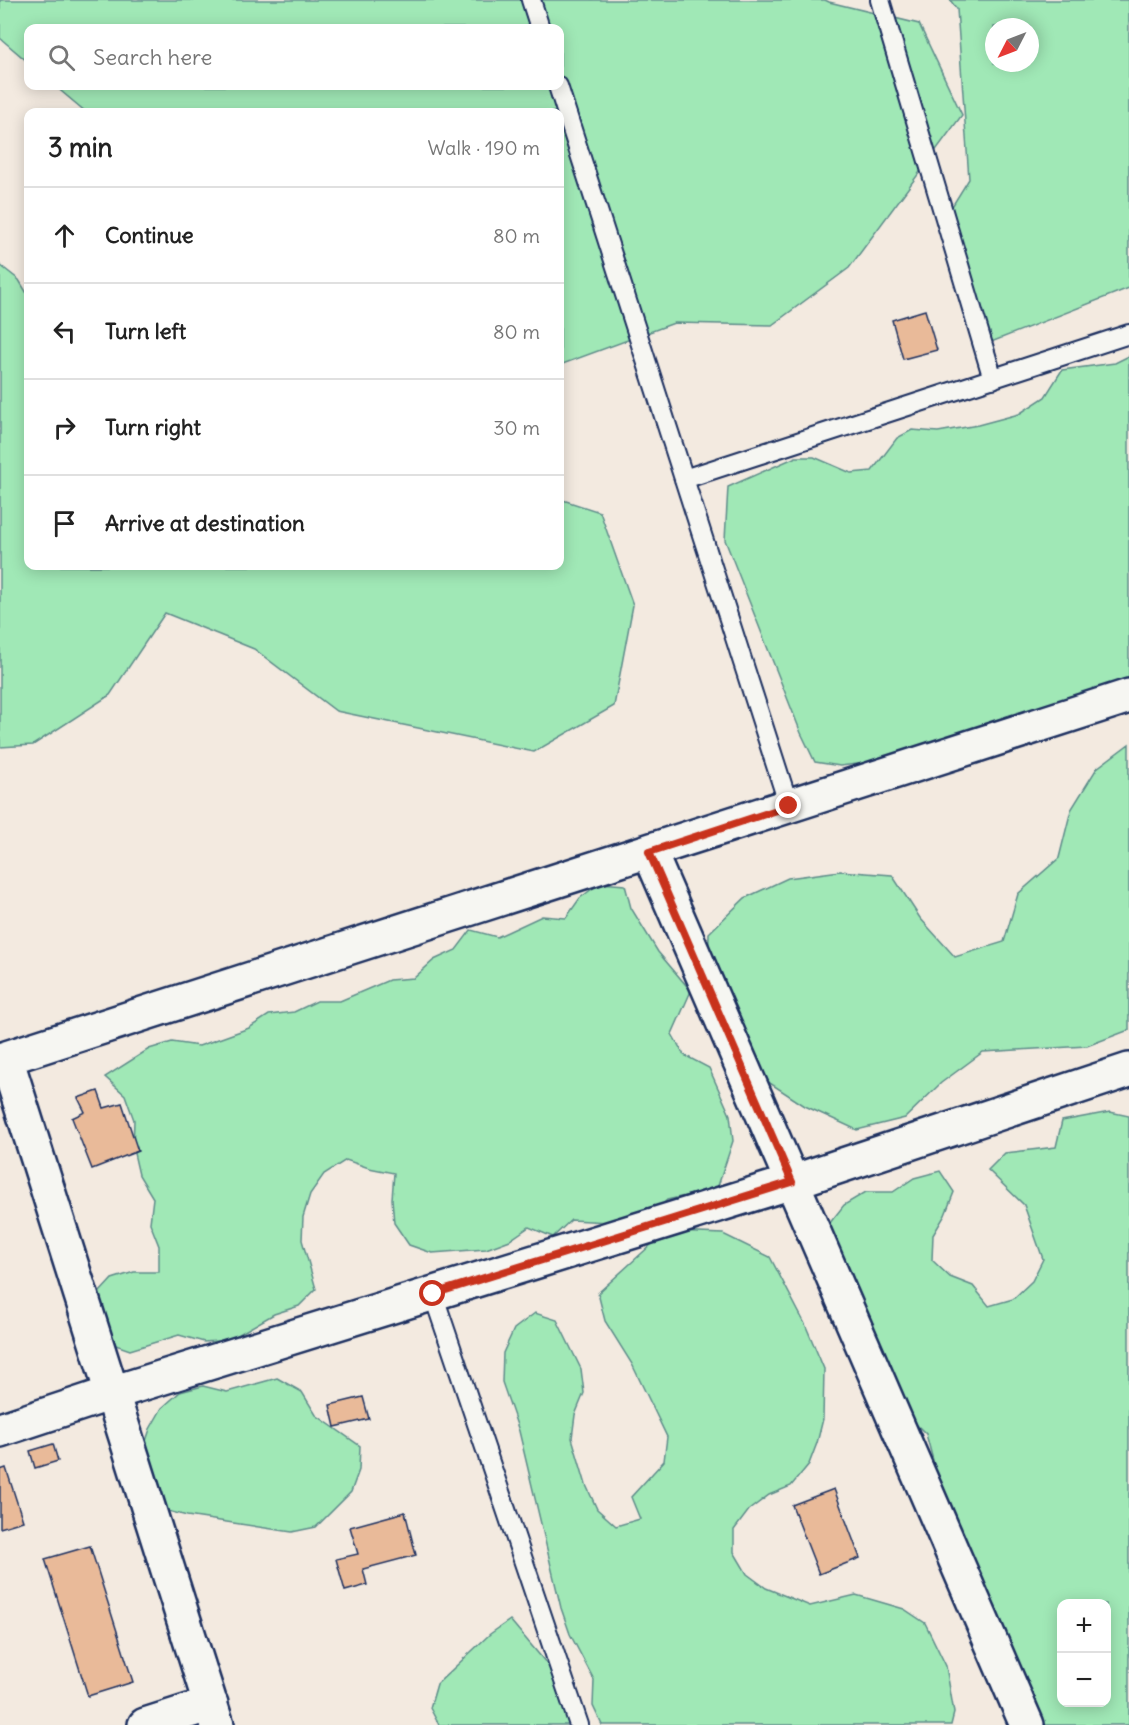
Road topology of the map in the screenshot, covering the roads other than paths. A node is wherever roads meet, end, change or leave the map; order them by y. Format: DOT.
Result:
graph roads {
  1 [pos="531,0"];
  2 [pos="880,0"];
  3 [pos="539,24"];
  4 [pos="559,90"];
  5 [pos="1129,334"];
  6 [pos="993,379"];
  7 [pos="684,479"];
  8 [pos="1129,696"];
  9 [pos="789,806"];
  10 [pos="649,852"];
  11 [pos="3,1059"];
  12 [pos="1129,1070"];
  13 [pos="792,1182"];
  14 [pos="433,1294"];
  15 [pos="112,1393"];
  16 [pos="0,1430"];
  17 [pos="214,1714"];
  18 [pos="145,1725"];
  19 [pos="579,1725"];
  20 [pos="1027,1725"];
  1 -- 3 [label="lane"];
  2 -- 6 [label="lane"];
  4 -- 7 [label="lane"];
  5 -- 6 [label="lane"];
  6 -- 7 [label="lane"];
  7 -- 9 [label="lane"];
  8 -- 9 [label="street"];
  9 -- 10 [label="street"];
  10 -- 11 [label="street"];
  10 -- 13 [label="street"];
  11 -- 15 [label="street"];
  12 -- 13 [label="street"];
  13 -- 14 [label="street"];
  13 -- 20 [label="street"];
  14 -- 15 [label="street"];
  14 -- 19 [label="lane"];
  15 -- 16 [label="street"];
  15 -- 17 [label="street"];
  17 -- 18 [label="street"];
}
